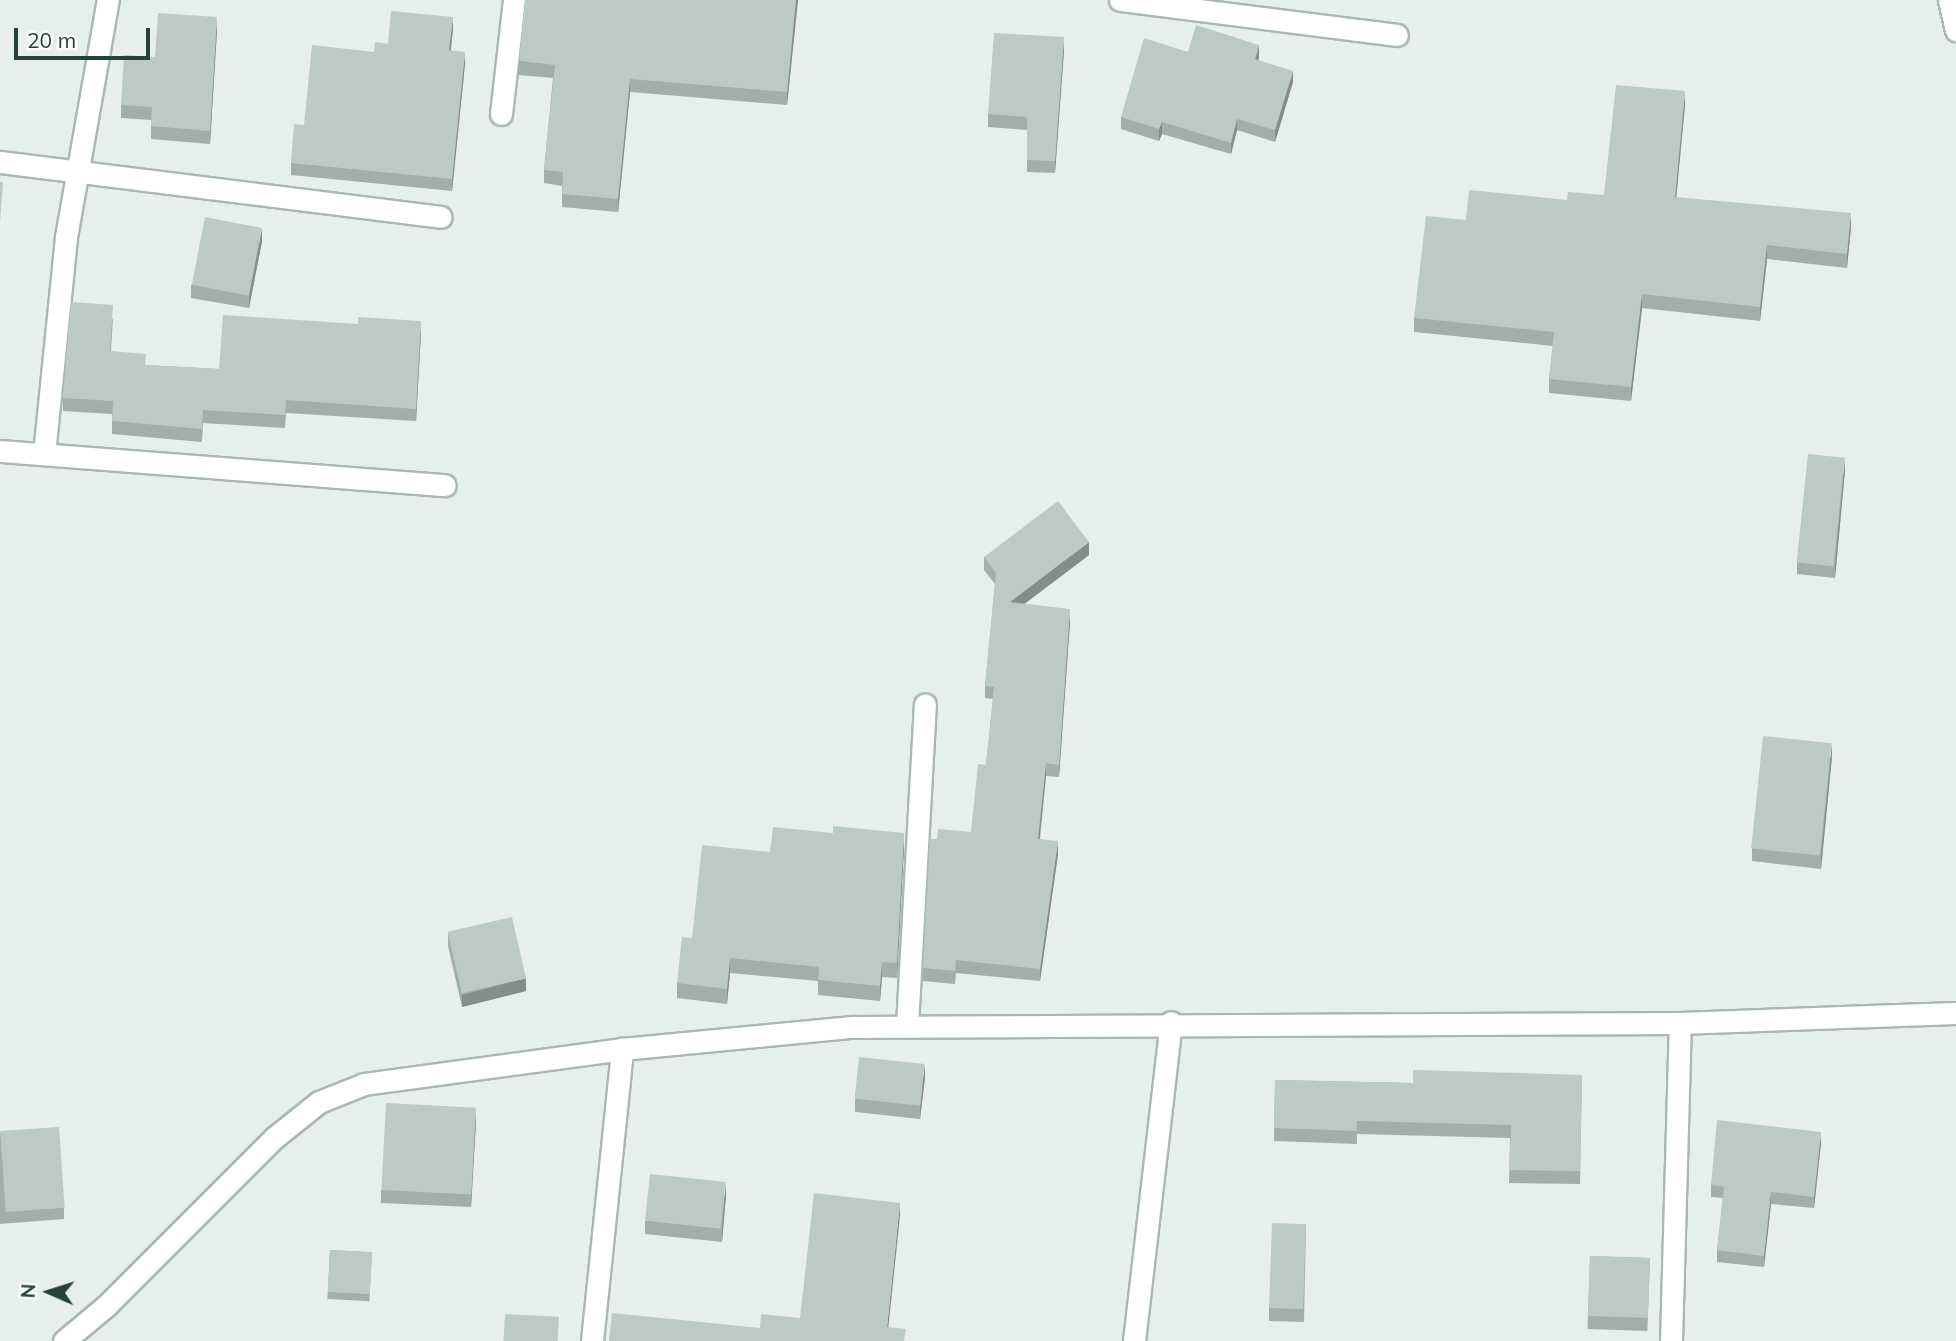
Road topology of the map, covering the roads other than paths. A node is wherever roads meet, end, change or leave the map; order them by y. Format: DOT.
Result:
graph roads {
  1 [pos="108,0"];
  2 [pos="514,0"];
  3 [pos="1120,0"];
  4 [pos="1397,35"];
  5 [pos="501,114"];
  6 [pos="0,162"];
  7 [pos="76,169"];
  8 [pos="441,216"];
  9 [pos="0,451"];
  10 [pos="44,454"];
  11 [pos="445,485"];
  12 [pos="925,705"];
  13 [pos="1956,1013"];
  14 [pos="1171,1023"];
  15 [pos="1679,1023"];
  16 [pos="907,1025"];
  17 [pos="622,1049"];
  18 [pos="64,1341"];
  19 [pos="592,1341"];
  20 [pos="1134,1341"];
  21 [pos="1671,1341"];
  1 -- 7 [label="street"];
  2 -- 5 [label="street"];
  3 -- 4 [label="street"];
  6 -- 7 [label="street"];
  7 -- 8 [label="street"];
  7 -- 10 [label="street"];
  9 -- 10 [label="street"];
  10 -- 11 [label="street"];
  12 -- 16 [label="street"];
  13 -- 15 [label="street"];
  14 -- 15 [label="street"];
  14 -- 16 [label="street"];
  14 -- 20 [label="street"];
  15 -- 21 [label="street"];
  16 -- 17 [label="street"];
  17 -- 18 [label="street"];
  17 -- 19 [label="street"];
}
